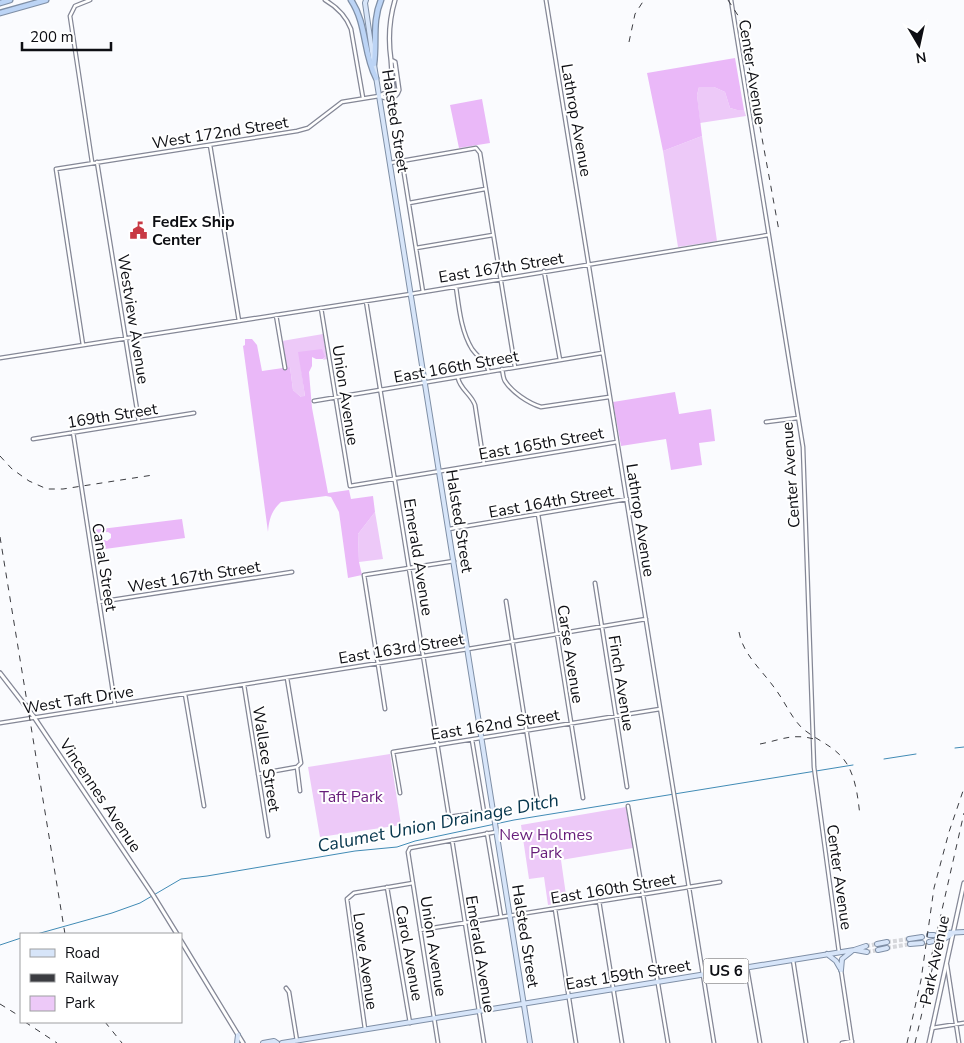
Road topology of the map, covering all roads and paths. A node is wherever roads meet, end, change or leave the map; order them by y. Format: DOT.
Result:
graph roads {
  1 [pos="10,0"];
  2 [pos="46,0"];
  3 [pos="90,0"];
  4 [pos="325,0"];
  5 [pos="351,0"];
  6 [pos="381,0"];
  7 [pos="395,0"];
  8 [pos="546,0"];
  9 [pos="731,0"];
  10 [pos="0,1"];
  11 [pos="364,1"];
  12 [pos="0,13"];
  13 [pos="392,60"];
  14 [pos="374,64"];
  15 [pos="376,78"];
  16 [pos="379,96"];
  17 [pos="363,98"];
  18 [pos="210,145"];
  19 [pos="402,161"];
  20 [pos="92,162"];
  21 [pos="97,162"];
  22 [pos="390,163"];
  23 [pos="486,189"];
  24 [pos="409,203"];
  25 [pos="493,234"];
  26 [pos="768,236"];
  27 [pos="416,248"];
  28 [pos="590,264"];
  29 [pos="544,271"];
  30 [pos="500,279"];
  31 [pos="456,286"];
  32 [pos="423,292"];
  33 [pos="411,294"];
  34 [pos="366,301"];
  35 [pos="321,308"];
  36 [pos="276,315"];
  37 [pos="239,321"];
  38 [pos="126,338"];
  39 [pos="83,345"];
  40 [pos="602,353"];
  41 [pos="0,358"];
  42 [pos="560,360"];
  43 [pos="515,367"];
  44 [pos="285,368"];
  45 [pos="502,369"];
  46 [pos="488,372"];
  47 [pos="458,377"];
  48 [pos="425,383"];
  49 [pos="380,390"];
  50 [pos="335,397"];
  51 [pos="609,397"];
  52 [pos="314,401"];
  53 [pos="194,413"];
  54 [pos="798,418"];
  55 [pos="139,422"];
  56 [pos="766,422"];
  57 [pos="73,432"];
  58 [pos="33,439"];
  59 [pos="617,442"];
  60 [pos="484,464"];
  61 [pos="439,472"];
  62 [pos="395,479"];
  63 [pos="350,486"];
  64 [pos="627,499"];
  65 [pos="538,514"];
  66 [pos="449,530"];
  67 [pos="454,561"];
  68 [pos="409,568"];
  69 [pos="292,572"];
  70 [pos="595,583"];
  71 [pos="506,601"];
  72 [pos="99,602"];
  73 [pos="646,619"];
  74 [pos="602,627"];
  75 [pos="557,634"];
  76 [pos="512,642"];
  77 [pos="468,649"];
  78 [pos="423,656"];
  79 [pos="378,663"];
  80 [pos="0,673"];
  81 [pos="287,678"];
  82 [pos="244,684"];
  83 [pos="185,694"];
  84 [pos="160,698"];
  85 [pos="115,705"];
  86 [pos="385,709"];
  87 [pos="660,709"];
  88 [pos="616,716"];
  89 [pos="34,718"];
  90 [pos="0,723"];
  91 [pos="571,724"];
  92 [pos="526,731"];
  93 [pos="482,738"];
  94 [pos="472,739"];
  95 [pos="437,745"];
  96 [pos="297,767"];
  97 [pos="258,774"];
  98 [pos="627,787"];
  99 [pos="300,791"];
  100 [pos="400,793"];
  101 [pos="583,798"];
  102 [pos="492,803"];
  103 [pos="538,804"];
  104 [pos="204,806"];
  105 [pos="628,806"];
  106 [pos="484,812"];
  107 [pos="495,818"];
  108 [pos="497,831"];
  109 [pos="487,833"];
  110 [pos="268,836"];
  111 [pos="452,839"];
  112 [pos="720,882"];
  113 [pos="413,883"];
  114 [pos="964,883"];
  115 [pos="387,887"];
  116 [pos="688,887"];
  117 [pos="643,894"];
  118 [pos="599,901"];
  119 [pos="554,908"];
  120 [pos="510,916"];
  121 [pos="501,917"];
  122 [pos="465,923"];
  123 [pos="420,930"];
  124 [pos="964,932"];
  125 [pos="176,933"];
  126 [pos="945,933"];
  127 [pos="953,934"];
  128 [pos="922,937"];
  129 [pos="909,939"];
  130 [pos="944,940"];
  131 [pos="886,942"];
  132 [pos="922,943"];
  133 [pos="182,944"];
  134 [pos="877,944"];
  135 [pos="910,944"];
  136 [pos="866,946"];
  137 [pos="888,948"];
  138 [pos="854,950"];
  139 [pos="878,950"];
  140 [pos="839,952"];
  141 [pos="867,952"];
  142 [pos="826,954"];
  143 [pos="793,960"];
  144 [pos="946,965"];
  145 [pos="747,967"];
  146 [pos="841,970"];
  147 [pos="703,974"];
  148 [pos="658,982"];
  149 [pos="286,988"];
  150 [pos="614,989"];
  151 [pos="568,997"];
  152 [pos="524,1004"];
  153 [pos="479,1011"];
  154 [pos="434,1019"];
  155 [pos="410,1023"];
  156 [pos="964,1023"];
  157 [pos="956,1024"];
  158 [pos="932,1028"];
  159 [pos="365,1030"];
  160 [pos="238,1035"];
  161 [pos="297,1041"];
  162 [pos="852,1042"];
  163 [pos="237,1043"];
  164 [pos="243,1043"];
  165 [pos="263,1043"];
  166 [pos="277,1043"];
  167 [pos="282,1043"];
  168 [pos="438,1043"];
  169 [pos="484,1043"];
  170 [pos="530,1043"];
  171 [pos="576,1043"];
  172 [pos="622,1043"];
  173 [pos="668,1043"];
  174 [pos="714,1043"];
  175 [pos="760,1043"];
  176 [pos="806,1043"];
  177 [pos="842,1043"];
  178 [pos="929,1043"];
  179 [pos="959,1043"];
  1 -- 10 [label="highway"];
  2 -- 12 [label="highway"];
  3 -- 20 [label="street"];
  4 -- 17 [label="street"];
  5 -- 15 [label="highway"];
  6 -- 14 [label="highway"];
  7 -- 13 [label="street"];
  8 -- 28 [label="street, Lathrop Avenue"];
  9 -- 26 [label="street, Center Avenue"];
  11 -- 14 [label="main road, Halsted Street"];
  13 -- 16 [label="street"];
  13 -- 16 [label="street"];
  14 -- 15 [label="main road, Halsted Street"];
  15 -- 16 [label="main road, Halsted Street"];
  16 -- 17 [label="street, West 172nd Street"];
  16 -- 22 [label="main road, Halsted Street"];
  17 -- 18 [label="street, West 172nd Street"];
  18 -- 21 [label="street, West 172nd Street"];
  18 -- 37 [label="street"];
  19 -- 22 [label="street"];
  19 -- 23 [label="street"];
  19 -- 24 [label="street"];
  20 -- 21 [label="street, West 172nd Street"];
  20 -- 39 [label="street, West 172nd Street"];
  21 -- 38 [label="street, Westview Avenue"];
  22 -- 33 [label="main road, Halsted Street"];
  23 -- 24 [label="street"];
  23 -- 25 [label="street"];
  24 -- 27 [label="street"];
  25 -- 27 [label="street"];
  25 -- 30 [label="street"];
  26 -- 28 [label="street, East 167th Street"];
  26 -- 54 [label="street, Center Avenue"];
  27 -- 32 [label="street"];
  28 -- 29 [label="street, East 167th Street"];
  28 -- 40 [label="street, Lathrop Avenue"];
  29 -- 30 [label="street, East 167th Street"];
  29 -- 42 [label="street"];
  30 -- 31 [label="street, East 167th Street"];
  30 -- 43 [label="street"];
  31 -- 32 [label="street, East 167th Street"];
  31 -- 46 [label="street"];
  32 -- 33 [label="street, East 167th Street"];
  33 -- 34 [label="street, East 167th Street"];
  33 -- 48 [label="main road, Halsted Street"];
  34 -- 35 [label="street, East 167th Street"];
  34 -- 49 [label="street, Emerald Avenue"];
  35 -- 36 [label="street, East 167th Street"];
  35 -- 50 [label="street, Union Avenue"];
  36 -- 37 [label="street, East 167th Street"];
  36 -- 44 [label="street"];
  37 -- 38 [label="street, East 167th Street"];
  38 -- 39 [label="street, East 167th Street"];
  38 -- 55 [label="street, Westview Avenue"];
  39 -- 41 [label="street, East 167th Street"];
  40 -- 42 [label="street, East 166th Street"];
  40 -- 51 [label="street, Lathrop Avenue"];
  42 -- 43 [label="street, East 166th Street"];
  43 -- 45 [label="street, East 166th Street"];
  45 -- 46 [label="street, East 166th Street"];
  45 -- 51 [label="street"];
  46 -- 47 [label="street, East 166th Street"];
  47 -- 48 [label="street, East 166th Street"];
  47 -- 60 [label="street"];
  48 -- 49 [label="street, East 166th Street"];
  48 -- 61 [label="main road, Halsted Street"];
  49 -- 50 [label="street, East 166th Street"];
  49 -- 62 [label="street, Emerald Avenue"];
  50 -- 52 [label="street, East 166th Street"];
  50 -- 63 [label="street, Union Avenue"];
  51 -- 59 [label="street, Lathrop Avenue"];
  53 -- 55 [label="street, 169th Street"];
  54 -- 56 [label="street"];
  54 -- 140 [label="street, Center Avenue"];
  55 -- 57 [label="street, 169th Street"];
  57 -- 58 [label="street, 169th Street"];
  57 -- 72 [label="street, Canal Street"];
  59 -- 60 [label="street, East 165th Street"];
  59 -- 64 [label="street, Lathrop Avenue"];
  60 -- 61 [label="street, East 165th Street"];
  61 -- 62 [label="street, East 165th Street"];
  61 -- 66 [label="main road, Halsted Street"];
  62 -- 63 [label="street, East 165th Street"];
  62 -- 68 [label="street, Emerald Avenue"];
  64 -- 65 [label="street, East 164th Street"];
  64 -- 73 [label="street, Lathrop Avenue"];
  65 -- 66 [label="street, East 164th Street"];
  65 -- 75 [label="street, Carse Avenue"];
  66 -- 67 [label="main road, Halsted Street"];
  67 -- 68 [label="street"];
  67 -- 77 [label="main road, Halsted Street"];
  68 -- 78 [label="street, Emerald Avenue"];
  68 -- 79 [label="street"];
  69 -- 72 [label="street, West 167th Street"];
  70 -- 74 [label="street, Finch Avenue"];
  71 -- 76 [label="street"];
  72 -- 85 [label="street, Canal Street"];
  73 -- 74 [label="street, East 163rd Street"];
  73 -- 87 [label="street, Lathrop Avenue"];
  74 -- 75 [label="street, East 163rd Street"];
  74 -- 88 [label="street, Finch Avenue"];
  75 -- 76 [label="street, East 163rd Street"];
  75 -- 91 [label="street, Carse Avenue"];
  76 -- 77 [label="street, East 163rd Street"];
  76 -- 92 [label="street"];
  77 -- 78 [label="street, East 163rd Street"];
  77 -- 93 [label="main road, Halsted Street"];
  78 -- 79 [label="street, East 163rd Street"];
  78 -- 95 [label="street, Emerald Avenue"];
  79 -- 81 [label="street, East 163rd Street"];
  79 -- 86 [label="street"];
  80 -- 89 [label="street, Vincennes Avenue"];
  81 -- 82 [label="street, East 163rd Street"];
  81 -- 96 [label="street"];
  82 -- 83 [label="street, East 163rd Street"];
  82 -- 97 [label="street, Wallace Street"];
  83 -- 84 [label="street, East 163rd Street"];
  83 -- 104 [label="street"];
  84 -- 85 [label="street, West Taft Drive"];
  85 -- 89 [label="street, West Taft Drive"];
  87 -- 88 [label="street, East 162nd Street"];
  87 -- 116 [label="street, Lathrop Avenue"];
  88 -- 91 [label="street, East 162nd Street"];
  88 -- 98 [label="street, Finch Avenue"];
  89 -- 90 [label="street, West Taft Drive"];
  89 -- 125 [label="street, Vincennes Avenue"];
  91 -- 92 [label="street, East 162nd Street"];
  91 -- 101 [label="street, Carse Avenue"];
  92 -- 93 [label="street, East 162nd Street"];
  92 -- 103 [label="street"];
  93 -- 94 [label="street, East 162nd Street"];
  93 -- 102 [label="main road, Halsted Street"];
  94 -- 95 [label="street, East 162nd Street"];
  94 -- 106 [label="street"];
  95 -- 100 [label="street, East 162nd Street"];
  95 -- 106 [label="street, Emerald Avenue"];
  96 -- 97 [label="street"];
  96 -- 99 [label="street"];
  97 -- 110 [label="street, Wallace Street"];
  102 -- 106 [label="street"];
  102 -- 107 [label="main road, Halsted Street"];
  105 -- 117 [label="street"];
  106 -- 107 [label="street"];
  107 -- 108 [label="main road, Halsted Street"];
  108 -- 109 [label="street"];
  108 -- 120 [label="main road, Halsted Street"];
  109 -- 111 [label="street"];
  109 -- 121 [label="street, Halsted Street"];
  111 -- 113 [label="street, Union Avenue"];
  111 -- 122 [label="street, Emerald Avenue"];
  112 -- 116 [label="street, East 160th Street"];
  113 -- 115 [label="street"];
  113 -- 123 [label="street, Union Avenue"];
  114 -- 127 [label="street, Park Avenue"];
  115 -- 155 [label="street, Carol Avenue"];
  115 -- 159 [label="street, Lowe Avenue"];
  116 -- 117 [label="street, East 160th Street"];
  116 -- 147 [label="street, Lathrop Avenue"];
  117 -- 118 [label="street, East 160th Street"];
  117 -- 148 [label="street"];
  118 -- 119 [label="street, East 160th Street"];
  118 -- 150 [label="street"];
  119 -- 120 [label="street, East 160th Street"];
  119 -- 151 [label="street"];
  120 -- 121 [label="street, East 160th Street"];
  120 -- 152 [label="main road, Halsted Street"];
  121 -- 122 [label="street, East 160th Street"];
  122 -- 123 [label="street, East 160th Street"];
  122 -- 153 [label="street, Emerald Avenue"];
  123 -- 154 [label="street, Union Avenue"];
  124 -- 127 [label="main road"];
  126 -- 127 [label="main road"];
  127 -- 130 [label="main road"];
  127 -- 144 [label="street, Park Avenue"];
  128 -- 129 [label="main road"];
  131 -- 134 [label="main road"];
  132 -- 135 [label="main road"];
  133 -- 160 [label="street"];
  136 -- 138 [label="main road, East 159th Street / US 6"];
  137 -- 139 [label="main road"];
  138 -- 140 [label="main road, East 159th Street / US 6"];
  138 -- 141 [label="main road, East 159th Street / US 6"];
  138 -- 146 [label="main road"];
  140 -- 142 [label="main road, East 159th Street / US 6"];
  142 -- 143 [label="main road, East 159th Street / US 6"];
  142 -- 146 [label="main road"];
  143 -- 145 [label="main road, East 159th Street / US 6"];
  143 -- 176 [label="street"];
  144 -- 157 [label="street"];
  144 -- 158 [label="street, Park Avenue"];
  145 -- 147 [label="main road, East 159th Street / US 6"];
  145 -- 175 [label="street"];
  146 -- 162 [label="street"];
  147 -- 148 [label="main road, East 159th Street / US 6"];
  147 -- 174 [label="street, Lathrop Avenue"];
  148 -- 150 [label="main road, East 159th Street / US 6"];
  148 -- 173 [label="street"];
  149 -- 161 [label="street"];
  150 -- 151 [label="main road, East 159th Street / US 6"];
  150 -- 172 [label="street"];
  151 -- 152 [label="main road, East 159th Street / US 6"];
  151 -- 171 [label="street"];
  152 -- 153 [label="main road, East 159th Street / US 6"];
  152 -- 170 [label="main road, Halsted Street"];
  153 -- 154 [label="main road, East 159th Street / US 6"];
  153 -- 169 [label="street, Emerald Avenue"];
  154 -- 155 [label="main road, East 159th Street / US 6"];
  154 -- 168 [label="street, Union Avenue"];
  155 -- 159 [label="main road, East 159th Street / US 6"];
  156 -- 157 [label="street"];
  157 -- 158 [label="street"];
  157 -- 179 [label="street"];
  158 -- 178 [label="street, Park Avenue"];
  159 -- 161 [label="main road, East 159th Street / US 6"];
  160 -- 163 [label="main road"];
  160 -- 164 [label="street"];
  161 -- 167 [label="main road, US 6"];
  162 -- 177 [label="street"];
  165 -- 166 [label="main road"];
}
